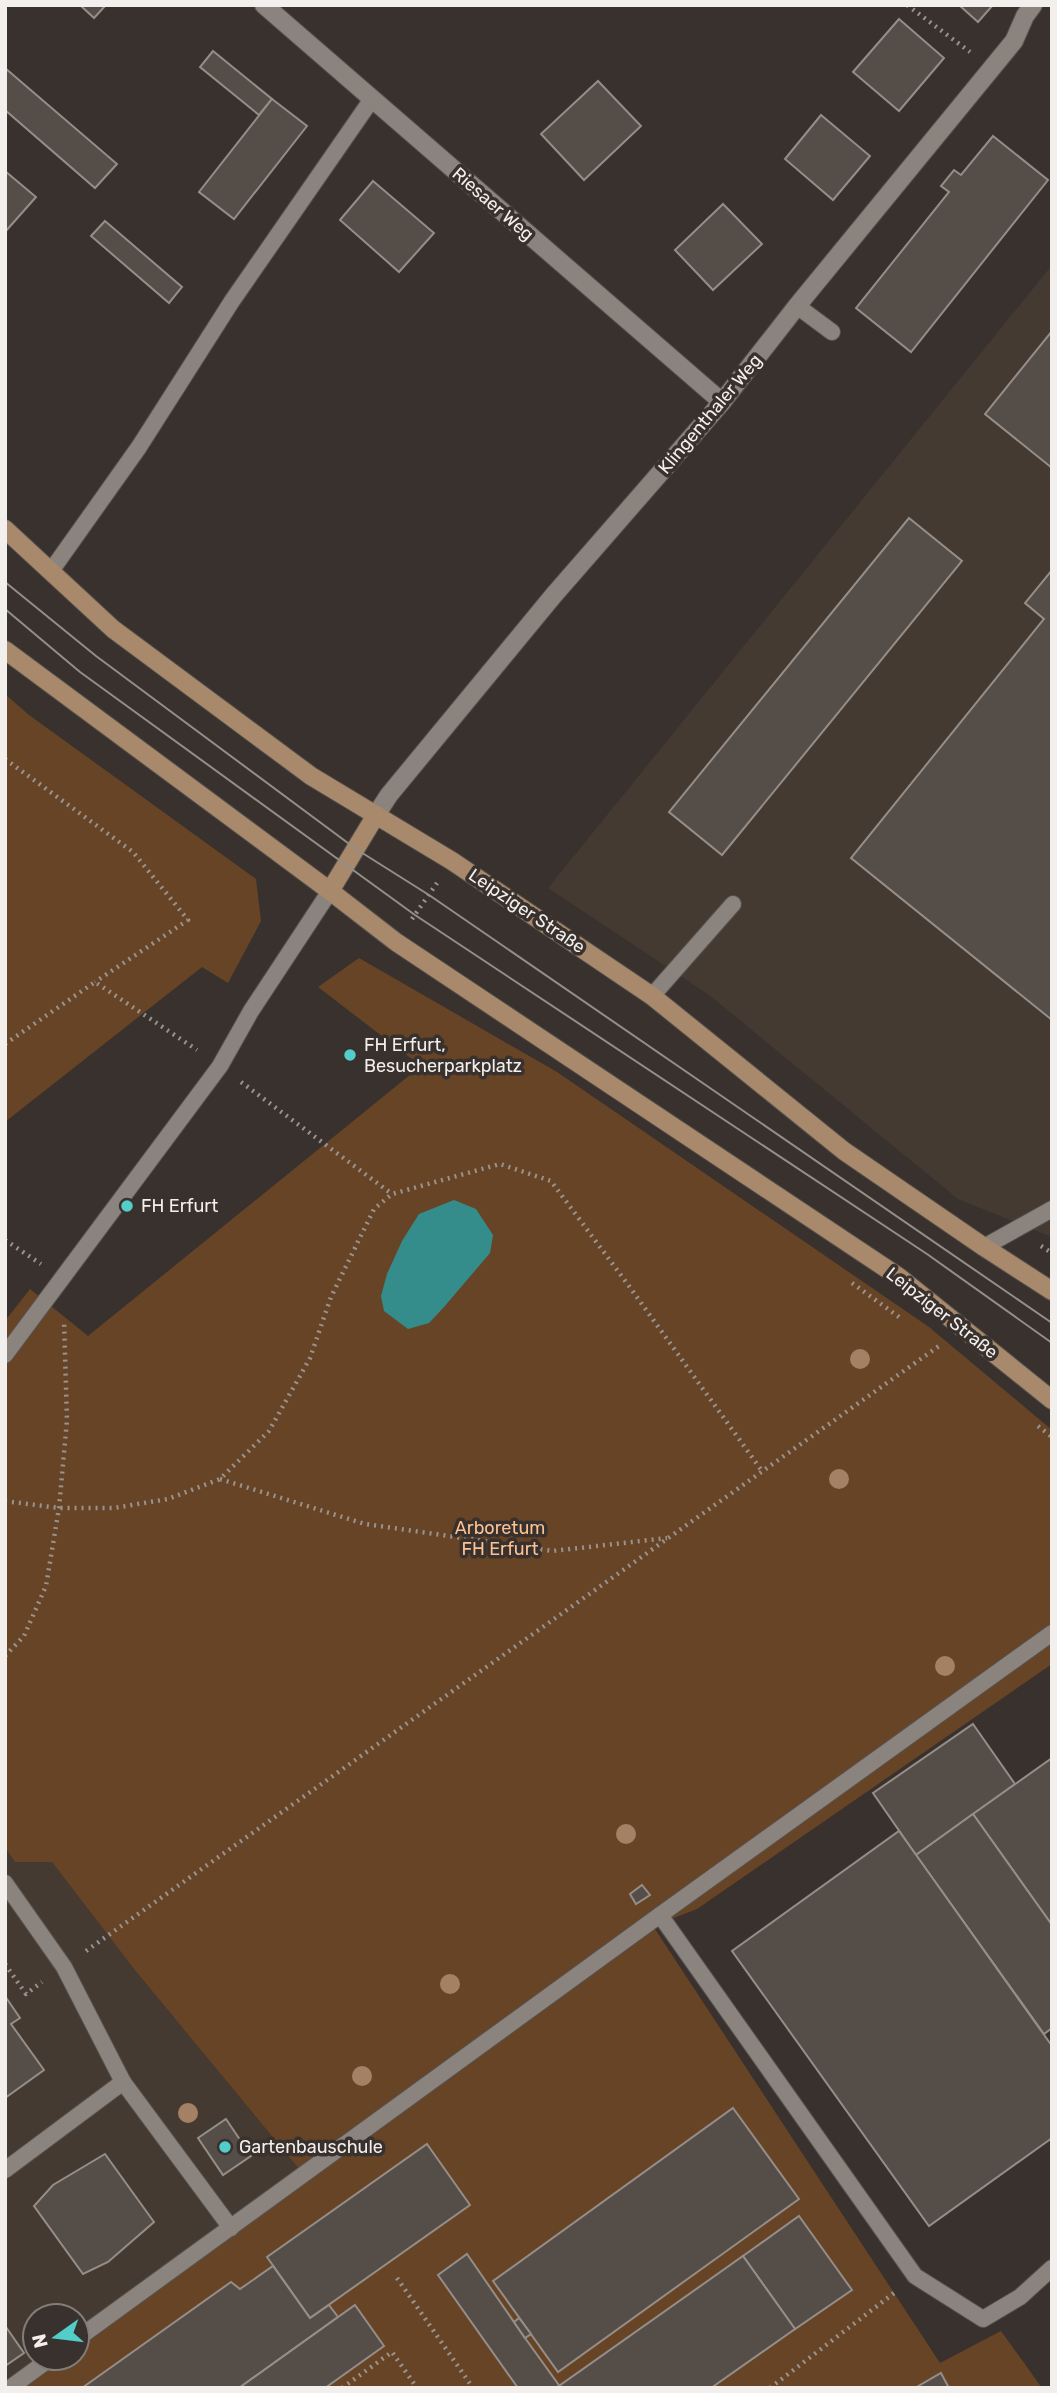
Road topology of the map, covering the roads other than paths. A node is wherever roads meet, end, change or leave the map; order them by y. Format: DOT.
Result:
graph roads {
  1 [pos="264,5"];
  2 [pos="1033,5"];
  3 [pos="372,99"];
  4 [pos="797,306"];
  5 [pos="832,332"];
  6 [pos="722,402"];
  7 [pos="5,529"];
  8 [pos="51,571"];
  9 [pos="5,650"];
  10 [pos="376,815"];
  11 [pos="330,891"];
  12 [pos="733,904"];
  13 [pos="652,996"];
  14 [pos="1052,1209"];
  15 [pos="984,1247"];
  16 [pos="1052,1291"];
  17 [pos="5,1354"];
  18 [pos="1052,1400"];
  19 [pos="1052,1633"];
  20 [pos="5,1883"];
  21 [pos="660,1914"];
  22 [pos="123,2082"];
  23 [pos="5,2170"];
  24 [pos="230,2228"];
  25 [pos="1052,2268"];
  26 [pos="91,2329"];
  27 [pos="32,2372"];
  28 [pos="10,2388"];
  1 -- 3 [label="street, Riesaer Weg"];
  2 -- 4 [label="street, Klingenthaler Weg"];
  3 -- 6 [label="street, Riesaer Weg"];
  3 -- 8 [label="lane"];
  4 -- 5 [label="lane"];
  4 -- 6 [label="street, Klingenthaler Weg"];
  6 -- 10 [label="street, Klingenthaler Weg"];
  7 -- 8 [label="main road, Leipziger Straße"];
  8 -- 10 [label="main road, Leipziger Straße"];
  9 -- 11 [label="main road, Leipziger Straße"];
  10 -- 11 [label="main road"];
  10 -- 13 [label="main road, Leipziger Straße"];
  11 -- 17 [label="lane"];
  11 -- 18 [label="main road, Leipziger Straße"];
  12 -- 13 [label="lane"];
  13 -- 15 [label="main road, Leipziger Straße"];
  14 -- 15 [label="lane"];
  15 -- 16 [label="main road, Leipziger Straße"];
  19 -- 21 [label="lane"];
  20 -- 22 [label="lane"];
  21 -- 24 [label="lane"];
  21 -- 25 [label="lane"];
  22 -- 23 [label="lane"];
  22 -- 24 [label="lane"];
  24 -- 26 [label="lane"];
  27 -- 28 [label="lane"];
}
